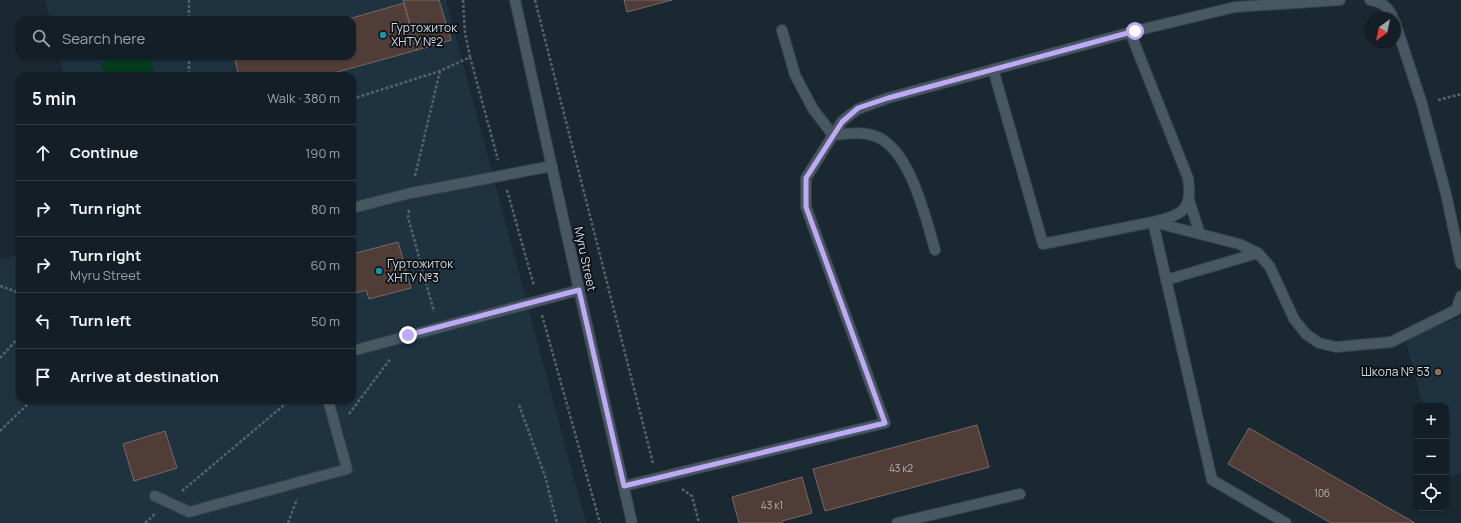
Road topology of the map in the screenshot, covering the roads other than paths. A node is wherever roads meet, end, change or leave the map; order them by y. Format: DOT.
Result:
graph roads {
  1 [pos="515,0"];
  2 [pos="1340,0"];
  3 [pos="1370,0"];
  4 [pos="1391,12"];
  5 [pos="782,30"];
  6 [pos="1130,32"];
  7 [pos="1401,40"];
  8 [pos="993,70"];
  9 [pos="833,136"];
  10 [pos="552,166"];
  11 [pos="1189,200"];
  12 [pos="356,207"];
  13 [pos="1153,222"];
  14 [pos="1200,234"];
  15 [pos="935,250"];
  16 [pos="1258,253"];
  17 [pos="1461,264"];
  18 [pos="1166,280"];
  19 [pos="579,290"];
  20 [pos="1461,296"];
  21 [pos="356,350"];
  22 [pos="329,404"];
  23 [pos="624,486"];
  24 [pos="1020,494"];
  25 [pos="155,496"];
  26 [pos="632,523"];
  27 [pos="897,523"];
  28 [pos="1286,523"];
  1 -- 10 [label="street, Myru Street"];
  2 -- 6 [label="street"];
  3 -- 4 [label="street"];
  5 -- 9 [label="street"];
  6 -- 8 [label="street"];
  6 -- 11 [label="street"];
  7 -- 17 [label="street"];
  8 -- 9 [label="street"];
  8 -- 13 [label="street"];
  9 -- 15 [label="street"];
  9 -- 23 [label="street"];
  10 -- 12 [label="street"];
  10 -- 19 [label="street, Myru Street"];
  11 -- 13 [label="street"];
  11 -- 14 [label="street"];
  13 -- 14 [label="street"];
  13 -- 18 [label="street"];
  14 -- 16 [label="street"];
  16 -- 18 [label="street"];
  16 -- 20 [label="street"];
  18 -- 28 [label="street"];
  19 -- 21 [label="street"];
  19 -- 23 [label="street, Myru Street"];
  22 -- 25 [label="street"];
  23 -- 26 [label="street, Myru Street"];
  24 -- 27 [label="street"];
}
